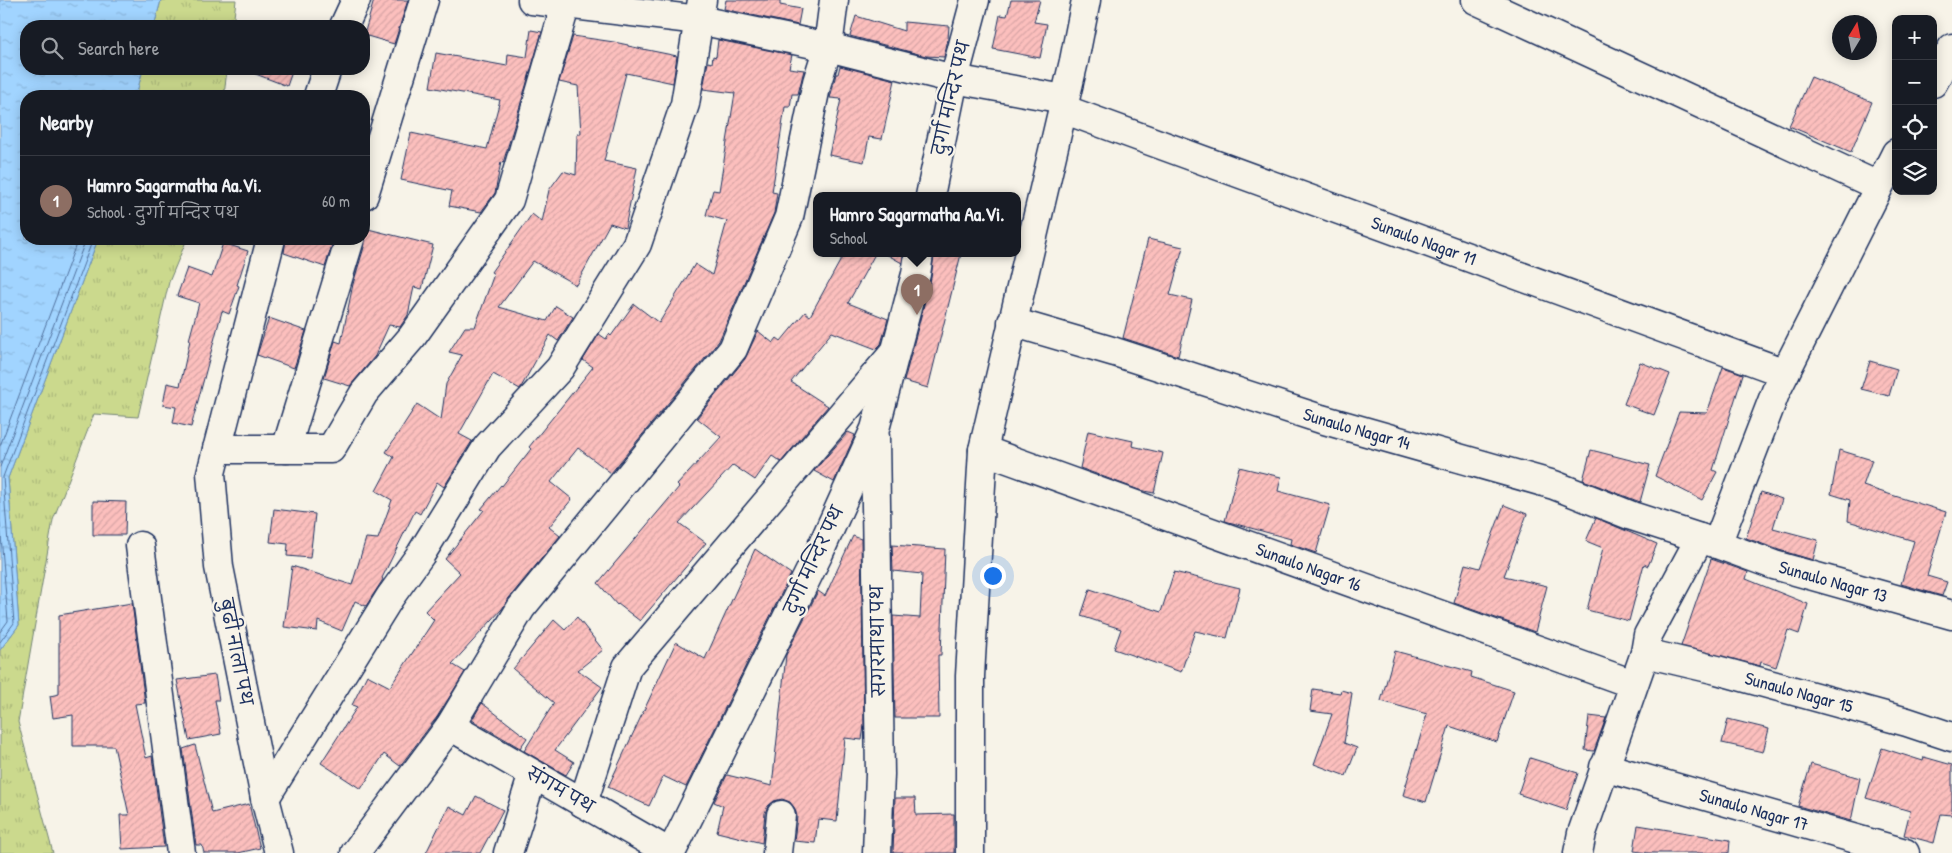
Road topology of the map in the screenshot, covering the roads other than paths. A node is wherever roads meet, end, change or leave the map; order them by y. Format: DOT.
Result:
graph roads {
  1 [pos="356,0"];
  2 [pos="424,0"];
  3 [pos="532,0"];
  4 [pos="834,0"];
  5 [pos="975,0"];
  6 [pos="1086,0"];
  7 [pos="1476,0"];
  8 [pos="567,2"];
  9 [pos="701,10"];
  10 [pos="347,20"];
  11 [pos="828,48"];
  12 [pos="1952,48"];
  13 [pos="325,75"];
  14 [pos="1937,76"];
  15 [pos="954,79"];
  16 [pos="320,90"];
  17 [pos="1063,104"];
  18 [pos="1892,160"];
  19 [pos="370,176"];
  20 [pos="1878,186"];
  21 [pos="931,192"];
  22 [pos="269,245"];
  23 [pos="348,245"];
  24 [pos="919,257"];
  25 [pos="1012,322"];
  26 [pos="896,350"];
  27 [pos="1785,373"];
  28 [pos="875,429"];
  29 [pos="217,449"];
  30 [pos="286,449"];
  31 [pos="983,450"];
  32 [pos="1708,541"];
  33 [pos="140,546"];
  34 [pos="1952,615"];
  35 [pos="1645,653"];
  36 [pos="1633,684"];
  37 [pos="450,726"];
  38 [pos="1952,737"];
  39 [pos="1604,767"];
  40 [pos="533,774"];
  41 [pos="265,798"];
  42 [pos="584,803"];
  43 [pos="782,815"];
  44 [pos="181,853"];
  45 [pos="279,853"];
  46 [pos="355,853"];
  47 [pos="508,853"];
  48 [pos="671,853"];
  49 [pos="777,853"];
  50 [pos="877,853"];
  51 [pos="970,853"];
  52 [pos="1578,853"];
  53 [pos="1905,853"];
  1 -- 10 [label="street"];
  2 -- 19 [label="street"];
  3 -- 8 [label="street, Sunaulo Nagar 11"];
  4 -- 11 [label="street"];
  5 -- 15 [label="street, दुर्गा मन्दिर पथ"];
  6 -- 17 [label="street"];
  7 -- 20 [label="street"];
  8 -- 9 [label="street, Sunaulo Nagar 11"];
  8 -- 30 [label="street"];
  9 -- 11 [label="street, Sunaulo Nagar 11"];
  9 -- 41 [label="street"];
  11 -- 15 [label="street, Sunaulo Nagar 11"];
  11 -- 37 [label="street"];
  12 -- 14 [label="street"];
  13 -- 16 [label="street"];
  15 -- 17 [label="street, Sunaulo Nagar 11"];
  15 -- 21 [label="street, दुर्गा मन्दिर पथ"];
  17 -- 25 [label="street"];
  17 -- 27 [label="street, Sunaulo Nagar 11"];
  18 -- 20 [label="street"];
  20 -- 27 [label="street"];
  22 -- 29 [label="street, बुढी नाला पथ"];
  23 -- 30 [label="street"];
  24 -- 26 [label="street, दुर्गा मन्दिर पथ"];
  25 -- 31 [label="street"];
  25 -- 32 [label="street, Sunaulo Nagar 14"];
  26 -- 28 [label="street, दुर्गा मन्दिर पथ"];
  26 -- 42 [label="street"];
  27 -- 32 [label="street"];
  28 -- 48 [label="street, दुर्गा मन्दिर पथ"];
  28 -- 50 [label="street, सगरमाथा पथ"];
  29 -- 30 [label="street"];
  29 -- 41 [label="street, बुढी नाला पथ"];
  31 -- 36 [label="street, Sunaulo Nagar 16"];
  31 -- 51 [label="street"];
  32 -- 34 [label="street, Sunaulo Nagar 13"];
  32 -- 35 [label="street"];
  33 -- 44 [label="street"];
  35 -- 36 [label="street"];
  35 -- 38 [label="street, Sunaulo Nagar 15"];
  36 -- 39 [label="street"];
  37 -- 40 [label="street, संगम पथ"];
  37 -- 46 [label="street"];
  39 -- 52 [label="street"];
  39 -- 53 [label="street, Sunaulo Nagar 17"];
  40 -- 42 [label="street, संगम पथ"];
  40 -- 47 [label="street"];
  41 -- 45 [label="street, बुढी नाला पथ"];
  42 -- 48 [label="street, संगम पथ"];
  43 -- 49 [label="street"];
}
